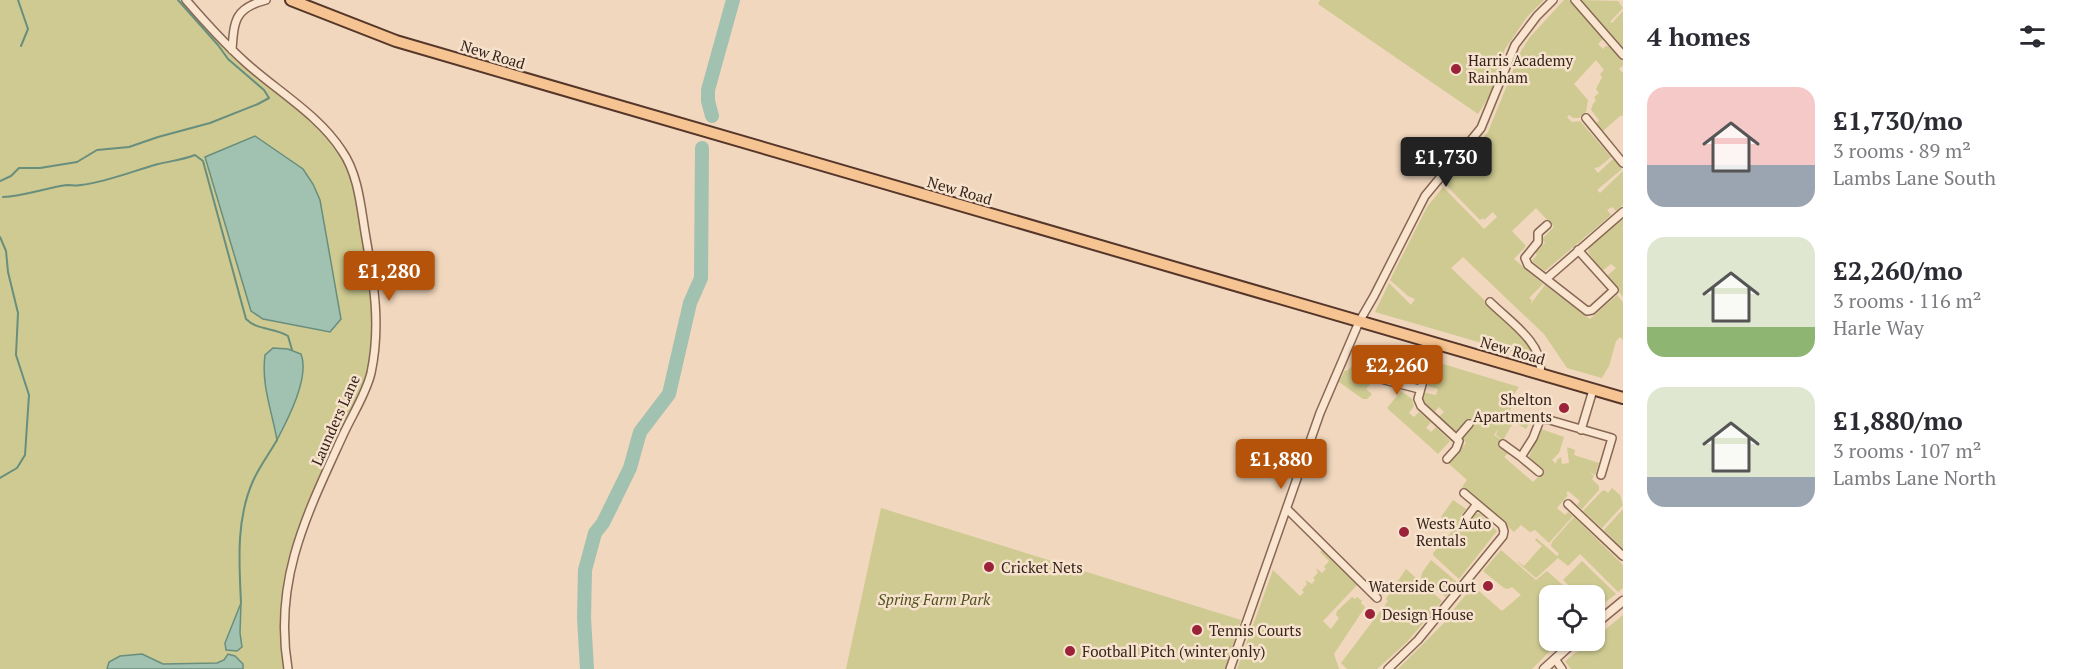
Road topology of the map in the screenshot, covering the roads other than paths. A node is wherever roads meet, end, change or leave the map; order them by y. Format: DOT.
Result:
graph roads {
  1 [pos="186,0"];
  2 [pos="266,0"];
  3 [pos="286,0"];
  4 [pos="1553,0"];
  5 [pos="1575,0"];
  6 [pos="294,2"];
  7 [pos="232,50"];
  8 [pos="1623,56"];
  9 [pos="1586,118"];
  10 [pos="1623,163"];
  11 [pos="1623,212"];
  12 [pos="1547,225"];
  13 [pos="1578,250"];
  14 [pos="1546,279"];
  15 [pos="1490,302"];
  16 [pos="1359,322"];
  17 [pos="1434,342"];
  18 [pos="1540,373"];
  19 [pos="1381,379"];
  20 [pos="1419,389"];
  21 [pos="1593,390"];
  22 [pos="1623,398"];
  23 [pos="1469,424"];
  24 [pos="1581,429"];
  25 [pos="1457,438"];
  26 [pos="1503,444"];
  27 [pos="1521,457"];
  28 [pos="1447,459"];
  29 [pos="1539,472"];
  30 [pos="1601,475"];
  31 [pos="1464,493"];
  32 [pos="1478,504"];
  33 [pos="1568,504"];
  34 [pos="1287,509"];
  35 [pos="1467,517"];
  36 [pos="1623,556"];
  37 [pos="1377,598"];
  38 [pos="1623,601"];
  39 [pos="1605,616"];
  40 [pos="1564,651"];
  41 [pos="1555,659"];
  42 [pos="288,669"];
  43 [pos="1230,669"];
  44 [pos="1388,669"];
  45 [pos="1544,669"];
  46 [pos="1562,669"];
  1 -- 7 [label="street, Launders Lane"];
  2 -- 7 [label="street"];
  3 -- 6 [label="street"];
  4 -- 16 [label="street"];
  5 -- 8 [label="street"];
  6 -- 16 [label="main road, New Road"];
  7 -- 42 [label="street, Launders Lane"];
  9 -- 10 [label="street"];
  11 -- 13 [label="street"];
  12 -- 14 [label="street"];
  13 -- 14 [label="street"];
  13 -- 14 [label="street"];
  15 -- 18 [label="street"];
  16 -- 17 [label="main road, New Road"];
  16 -- 34 [label="street"];
  17 -- 18 [label="main road, New Road"];
  17 -- 20 [label="street"];
  18 -- 21 [label="main road, New Road"];
  19 -- 20 [label="street"];
  20 -- 25 [label="street"];
  21 -- 22 [label="main road, New Road"];
  21 -- 24 [label="street"];
  23 -- 25 [label="street"];
  24 -- 27 [label="street"];
  24 -- 30 [label="street"];
  25 -- 28 [label="street"];
  26 -- 27 [label="street"];
  27 -- 29 [label="street"];
  31 -- 32 [label="street"];
  32 -- 35 [label="street"];
  32 -- 44 [label="street"];
  33 -- 36 [label="street"];
  34 -- 37 [label="street"];
  34 -- 43 [label="street"];
  38 -- 39 [label="street"];
  40 -- 41 [label="street"];
  41 -- 45 [label="street"];
  41 -- 46 [label="street"];
}
